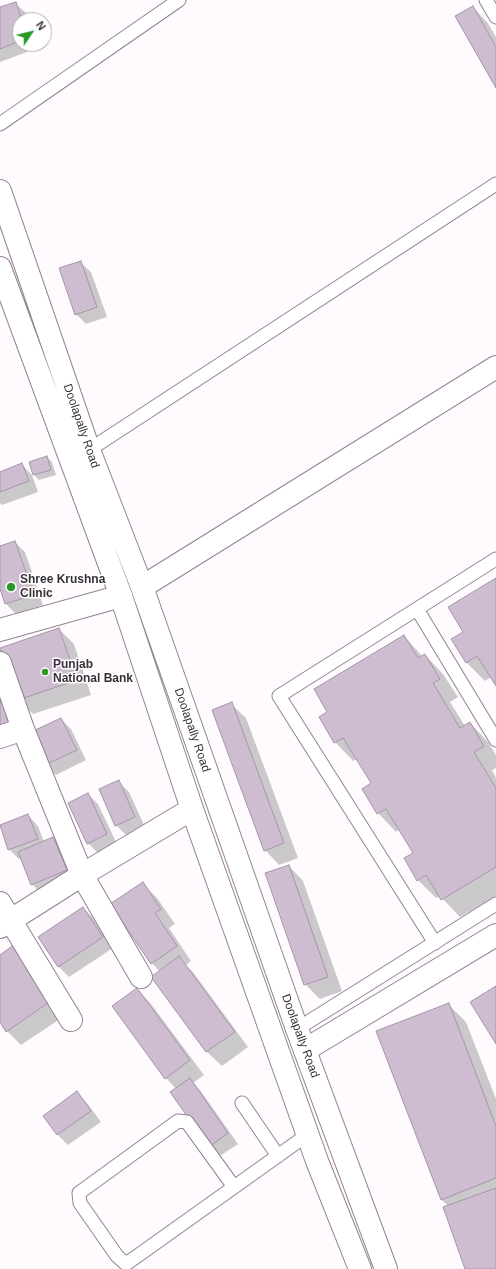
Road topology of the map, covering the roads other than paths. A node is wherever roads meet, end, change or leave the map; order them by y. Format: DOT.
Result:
graph roads {
  1 [pos="180,0"];
  2 [pos="486,0"];
  3 [pos="496,17"];
  4 [pos="0,124"];
  5 [pos="496,184"];
  6 [pos="0,191"];
  7 [pos="0,268"];
  8 [pos="496,367"];
  9 [pos="89,450"];
  10 [pos="496,559"];
  11 [pos="142,587"];
  12 [pos="121,596"];
  13 [pos="417,608"];
  14 [pos="0,630"];
  15 [pos="0,663"];
  16 [pos="23,729"];
  17 [pos="0,737"];
  18 [pos="496,740"];
  19 [pos="192,809"];
  20 [pos="82,875"];
  21 [pos="496,904"];
  22 [pos="4,916"];
  23 [pos="496,935"];
  24 [pos="435,943"];
  25 [pos="141,977"];
  26 [pos="71,1020"];
  27 [pos="297,1029"];
  28 [pos="305,1050"];
  29 [pos="242,1103"];
  30 [pos="307,1135"];
  31 [pos="278,1156"];
  32 [pos="234,1187"];
  33 [pos="360,1269"];
  34 [pos="386,1269"];
  1 -- 4 [label="lane"];
  2 -- 3 [label="lane"];
  5 -- 9 [label="lane"];
  6 -- 9 [label="main road, Doolapally Road"];
  7 -- 12 [label="main road, Doolapally Road"];
  8 -- 11 [label="main road"];
  9 -- 11 [label="main road, Doolapally Road"];
  10 -- 13 [label="lane"];
  11 -- 27 [label="main road, Doolapally Road"];
  12 -- 14 [label="main road"];
  12 -- 19 [label="main road, Doolapally Road"];
  13 -- 18 [label="lane"];
  13 -- 24 [label="lane"];
  15 -- 16 [label="main road"];
  16 -- 17 [label="main road"];
  16 -- 20 [label="main road"];
  19 -- 20 [label="main road"];
  19 -- 30 [label="main road, Doolapally Road"];
  20 -- 22 [label="main road"];
  20 -- 25 [label="main road"];
  21 -- 24 [label="lane"];
  22 -- 26 [label="main road"];
  23 -- 28 [label="main road"];
  24 -- 27 [label="lane"];
  27 -- 28 [label="main road, Doolapally Road"];
  28 -- 34 [label="main road, Doolapally Road"];
  29 -- 31 [label="lane"];
  30 -- 31 [label="lane"];
  30 -- 33 [label="main road, Doolapally Road"];
  31 -- 32 [label="lane"];
  32 -- 32 [label="lane"];
}
